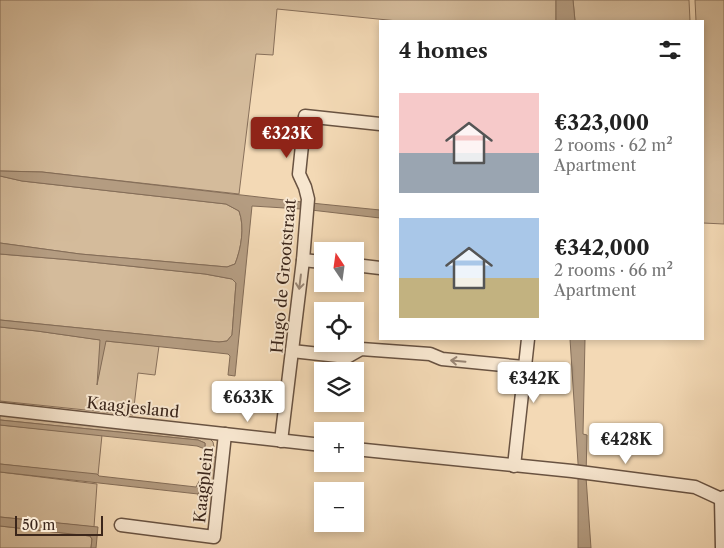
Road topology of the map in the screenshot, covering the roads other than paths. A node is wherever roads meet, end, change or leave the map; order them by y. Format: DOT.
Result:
graph roads {
  1 [pos="379,124"];
  2 [pos="303,260"];
  3 [pos="314,261"];
  4 [pos="364,266"];
  5 [pos="379,268"];
  6 [pos="528,340"];
  7 [pos="292,351"];
  8 [pos="524,367"];
  9 [pos="0,409"];
  10 [pos="225,434"];
  11 [pos="281,441"];
  12 [pos="314,444"];
  13 [pos="364,449"];
  14 [pos="514,466"];
  15 [pos="722,498"];
  16 [pos="121,525"];
  17 [pos="722,548"];
  1 -- 2 [label="street, Hugo de Grootstraat"];
  2 -- 3 [label="street"];
  2 -- 7 [label="street, Hugo de Grootstraat, one-way"];
  4 -- 5 [label="street"];
  6 -- 8 [label="street"];
  8 -- 7 [label="street, one-way"];
  7 -- 11 [label="street, Hugo de Grootstraat"];
  8 -- 14 [label="street"];
  9 -- 10 [label="street, Kaagjesland"];
  10 -- 11 [label="street, Kaagjesland"];
  10 -- 16 [label="street, Kaagplein"];
  11 -- 12 [label="street, Kaagjesland"];
  13 -- 14 [label="street"];
  14 -- 15 [label="street"];
  15 -- 17 [label="street"];
}
